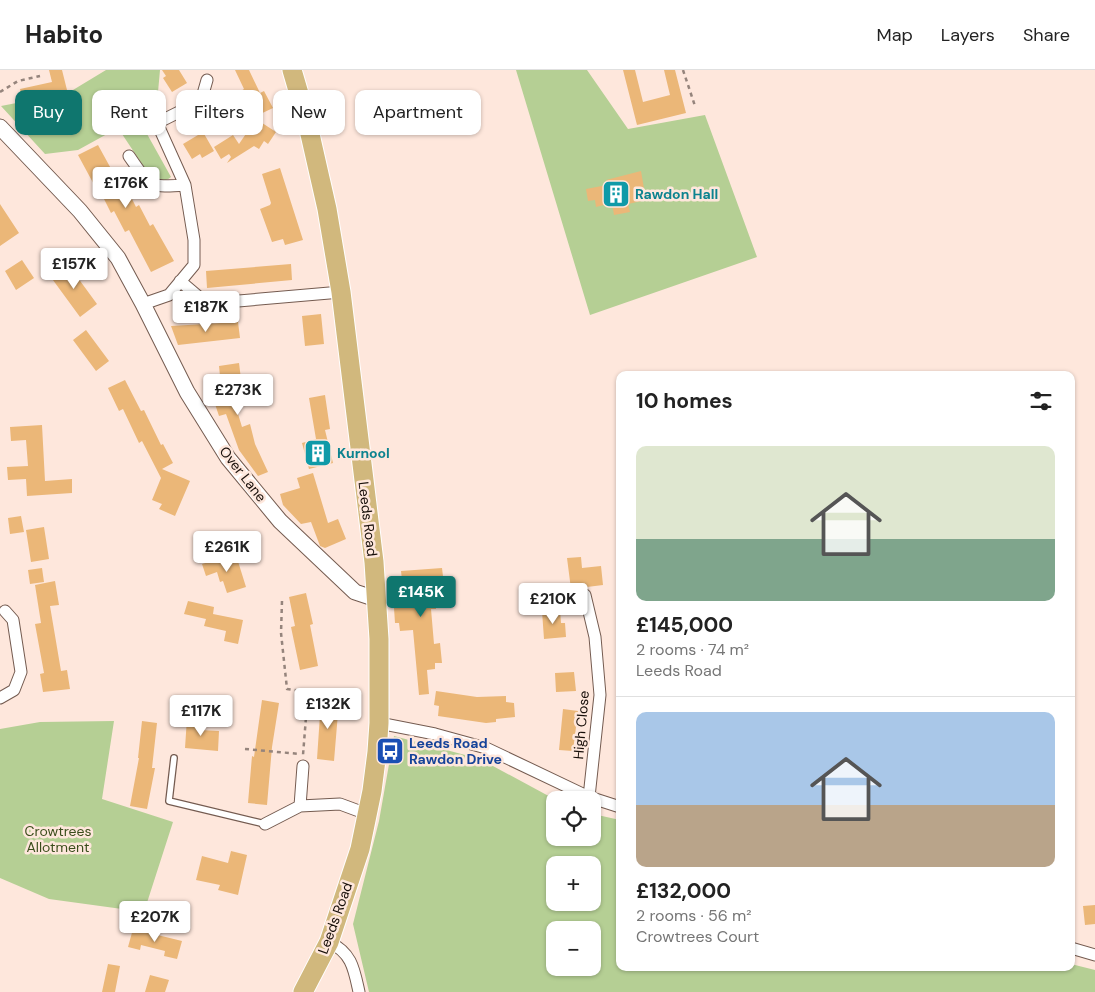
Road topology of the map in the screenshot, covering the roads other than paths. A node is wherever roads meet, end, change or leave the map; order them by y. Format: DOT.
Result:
graph roads {
  1 [pos="292,70"];
  2 [pos="208,80"];
  3 [pos="0,127"];
  4 [pos="129,156"];
  5 [pos="185,185"];
  6 [pos="180,281"];
  7 [pos="342,292"];
  8 [pos="143,304"];
  9 [pos="585,595"];
  10 [pos="376,599"];
  11 [pos="5,610"];
  12 [pos="0,698"];
  13 [pos="379,723"];
  14 [pos="174,758"];
  15 [pos="303,766"];
  16 [pos="576,791"];
  17 [pos="590,791"];
  18 [pos="601,801"];
  19 [pos="300,806"];
  20 [pos="616,806"];
  21 [pos="367,814"];
  22 [pos="265,824"];
  23 [pos="329,942"];
  24 [pos="1075,949"];
  25 [pos="1095,955"];
  26 [pos="303,992"];
  27 [pos="359,992"];
  1 -- 7 [label="main road, Leeds Road"];
  2 -- 5 [label="street"];
  3 -- 8 [label="street, Over Lane"];
  4 -- 5 [label="street"];
  5 -- 6 [label="street"];
  6 -- 7 [label="street"];
  6 -- 8 [label="street"];
  7 -- 10 [label="main road, Leeds Road"];
  8 -- 10 [label="street, Over Lane"];
  9 -- 17 [label="street, High Close"];
  10 -- 13 [label="main road, Leeds Road"];
  11 -- 12 [label="street"];
  13 -- 16 [label="street"];
  13 -- 21 [label="main road, Leeds Road"];
  14 -- 22 [label="lane"];
  15 -- 19 [label="street"];
  18 -- 20 [label="street"];
  19 -- 21 [label="street"];
  19 -- 22 [label="street"];
  21 -- 23 [label="main road, Leeds Road"];
  23 -- 26 [label="main road, Leeds Road"];
  23 -- 27 [label="street"];
  24 -- 25 [label="street"];
}
